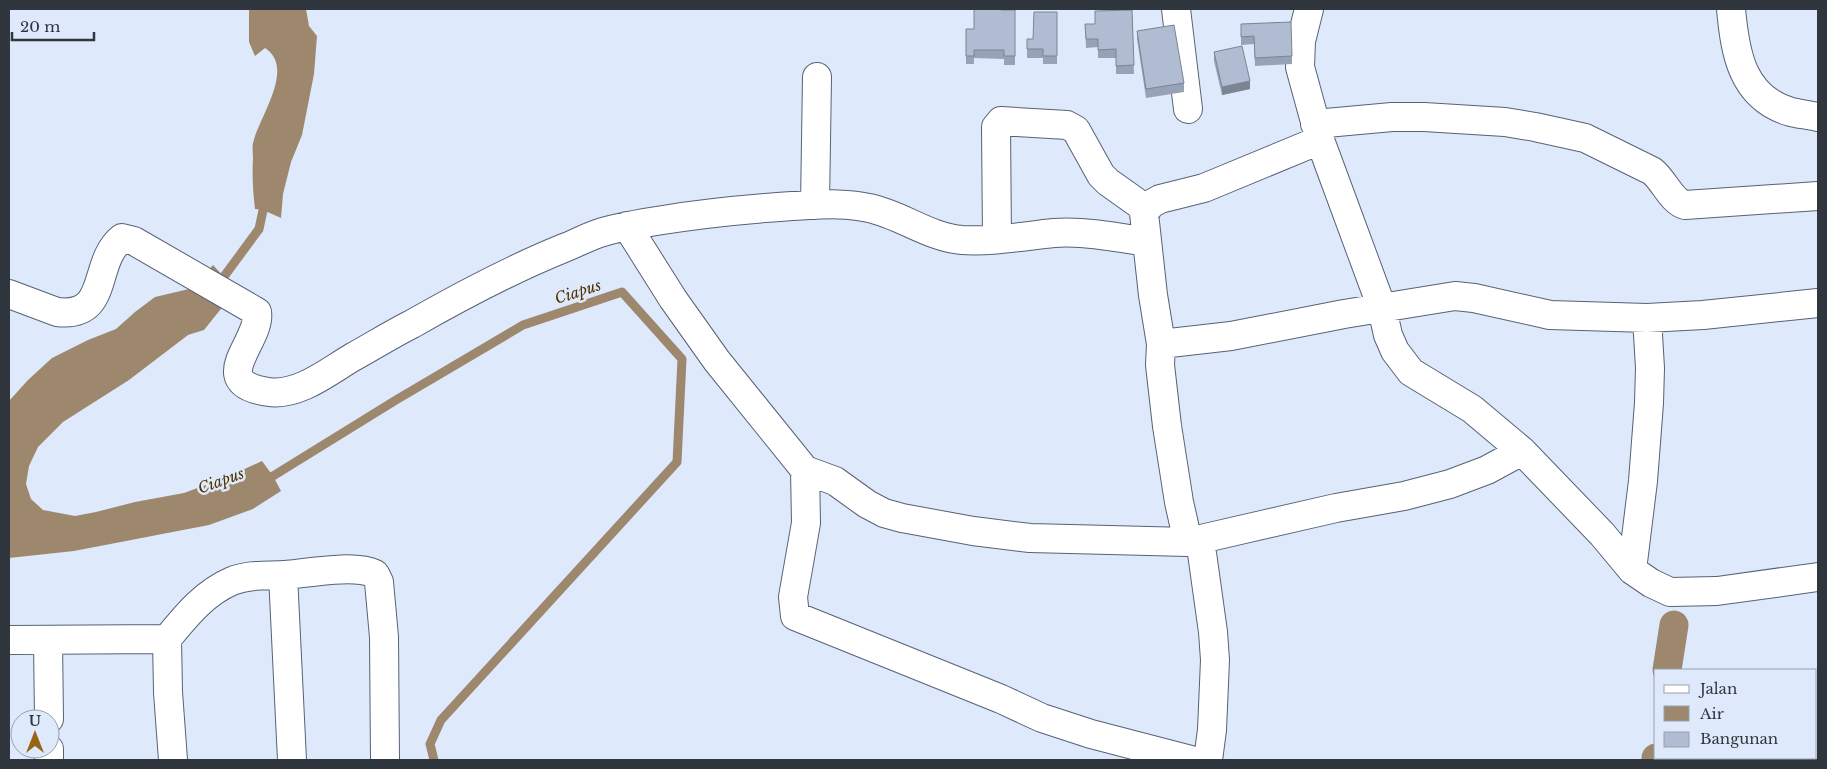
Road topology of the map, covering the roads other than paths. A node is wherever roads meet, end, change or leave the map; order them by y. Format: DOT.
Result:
graph roads {
  1 [pos="1176,9"];
  2 [pos="1309,9"];
  3 [pos="1731,9"];
  4 [pos="817,77"];
  5 [pos="1188,109"];
  6 [pos="1818,117"];
  7 [pos="1318,132"];
  8 [pos="1818,196"];
  9 [pos="815,205"];
  10 [pos="1146,209"];
  11 [pos="626,226"];
  12 [pos="997,239"];
  13 [pos="1147,242"];
  14 [pos="9,294"];
  15 [pos="1818,303"];
  16 [pos="1382,308"];
  17 [pos="1648,318"];
  18 [pos="1161,344"];
  19 [pos="1522,451"];
  20 [pos="805,470"];
  21 [pos="1194,540"];
  22 [pos="1632,570"];
  23 [pos="283,575"];
  24 [pos="1818,578"];
  25 [pos="167,638"];
  26 [pos="9,640"];
  27 [pos="48,641"];
  28 [pos="49,709"];
  29 [pos="173,760"];
  30 [pos="292,760"];
  31 [pos="385,760"];
  32 [pos="1191,760"];
  33 [pos="1208,760"];
  1 -- 5 [label="street"];
  2 -- 7 [label="street"];
  3 -- 6 [label="street"];
  4 -- 9 [label="street"];
  7 -- 8 [label="street"];
  7 -- 10 [label="street"];
  7 -- 16 [label="street"];
  9 -- 11 [label="street"];
  9 -- 12 [label="street"];
  10 -- 12 [label="street"];
  10 -- 13 [label="street"];
  11 -- 14 [label="street"];
  11 -- 20 [label="street"];
  12 -- 13 [label="street"];
  13 -- 18 [label="street"];
  15 -- 17 [label="street"];
  16 -- 17 [label="street"];
  16 -- 18 [label="street"];
  16 -- 19 [label="street"];
  17 -- 22 [label="street"];
  18 -- 21 [label="street"];
  19 -- 21 [label="street"];
  19 -- 22 [label="street"];
  20 -- 21 [label="street"];
  20 -- 32 [label="street"];
  21 -- 33 [label="street"];
  22 -- 24 [label="street"];
  23 -- 25 [label="street"];
  23 -- 30 [label="street"];
  23 -- 31 [label="street"];
  25 -- 27 [label="street"];
  25 -- 29 [label="street"];
  26 -- 27 [label="street"];
  27 -- 28 [label="street"];
}
